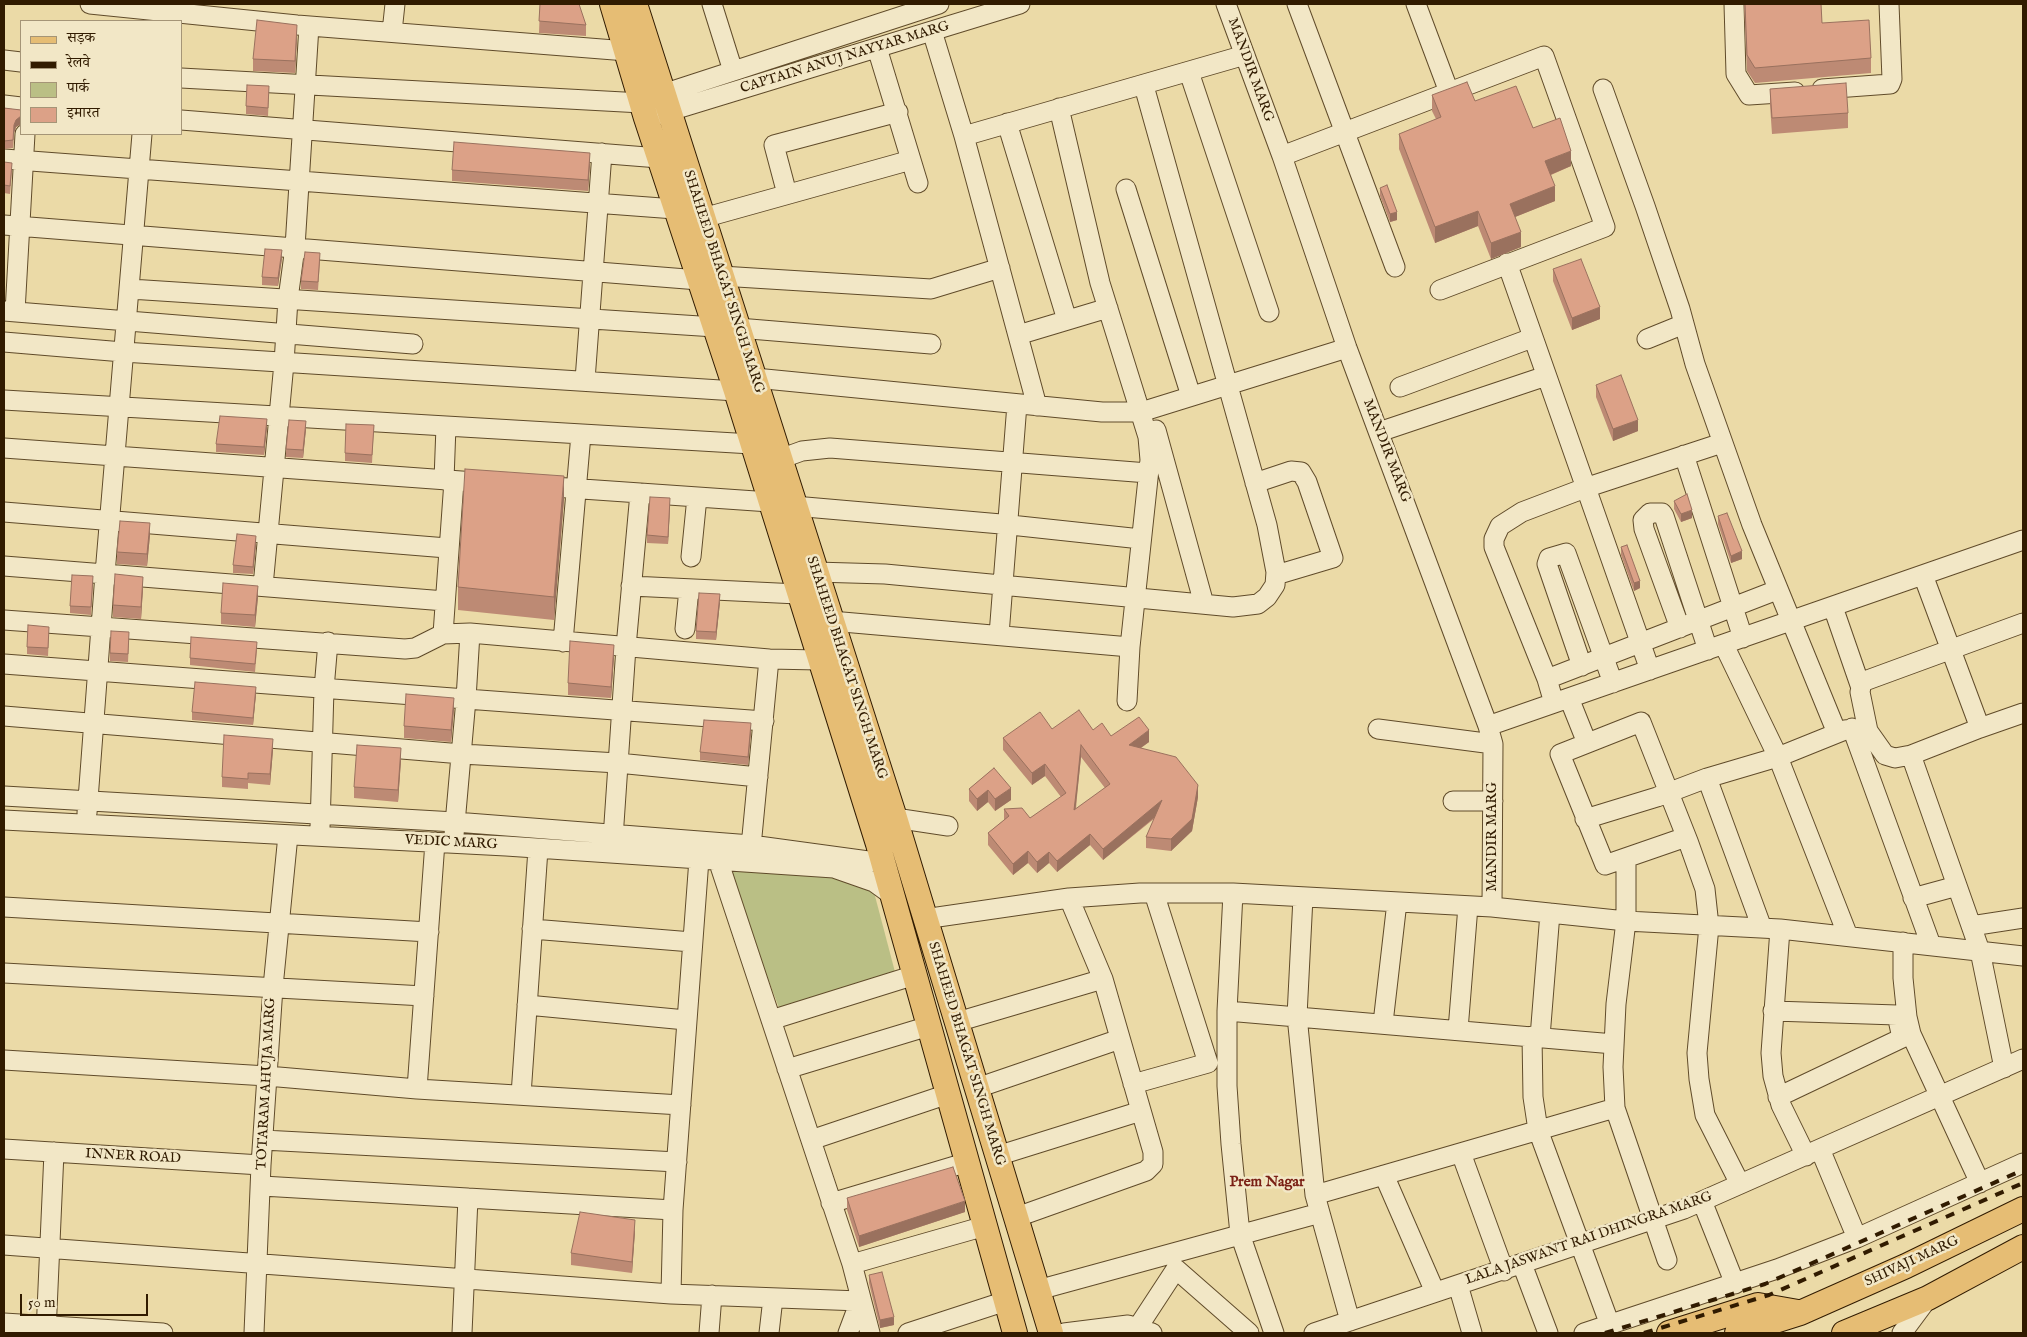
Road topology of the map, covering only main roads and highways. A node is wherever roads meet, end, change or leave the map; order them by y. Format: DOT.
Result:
graph roads {
  1 [pos="612,4"];
  2 [pos="635,4"];
  3 [pos="655,107"];
  4 [pos="710,278"];
  5 [pos="745,384"];
  6 [pos="2023,1209"];
  7 [pos="2023,1247"];
  8 [pos="1800,1313"];
  9 [pos="1015,1333"];
  10 [pos="1051,1333"];
  11 [pos="1669,1333"];
  12 [pos="1737,1333"];
  13 [pos="1844,1333"];
  1 -- 3 [label="main road, SHAHEED BHAGAT SINGH MARG"];
  2 -- 3 [label="main road, SHAHEED BHAGAT SINGH MARG"];
  3 -- 4 [label="main road, SHAHEED BHAGAT SINGH MARG"];
  3 -- 4 [label="main road, SHAHEED BHAGAT SINGH MARG"];
  4 -- 5 [label="main road, SHAHEED BHAGAT SINGH MARG"];
  4 -- 5 [label="main road, SHAHEED BHAGAT SINGH MARG"];
  5 -- 9 [label="main road, SHAHEED BHAGAT SINGH MARG"];
  5 -- 10 [label="main road, SHAHEED BHAGAT SINGH MARG"];
  6 -- 8 [label="main road, SHIVAJI MARG"];
  7 -- 13 [label="main road"];
  8 -- 11 [label="main road"];
  8 -- 12 [label="main road, SHIVAJI MARG"];
}
